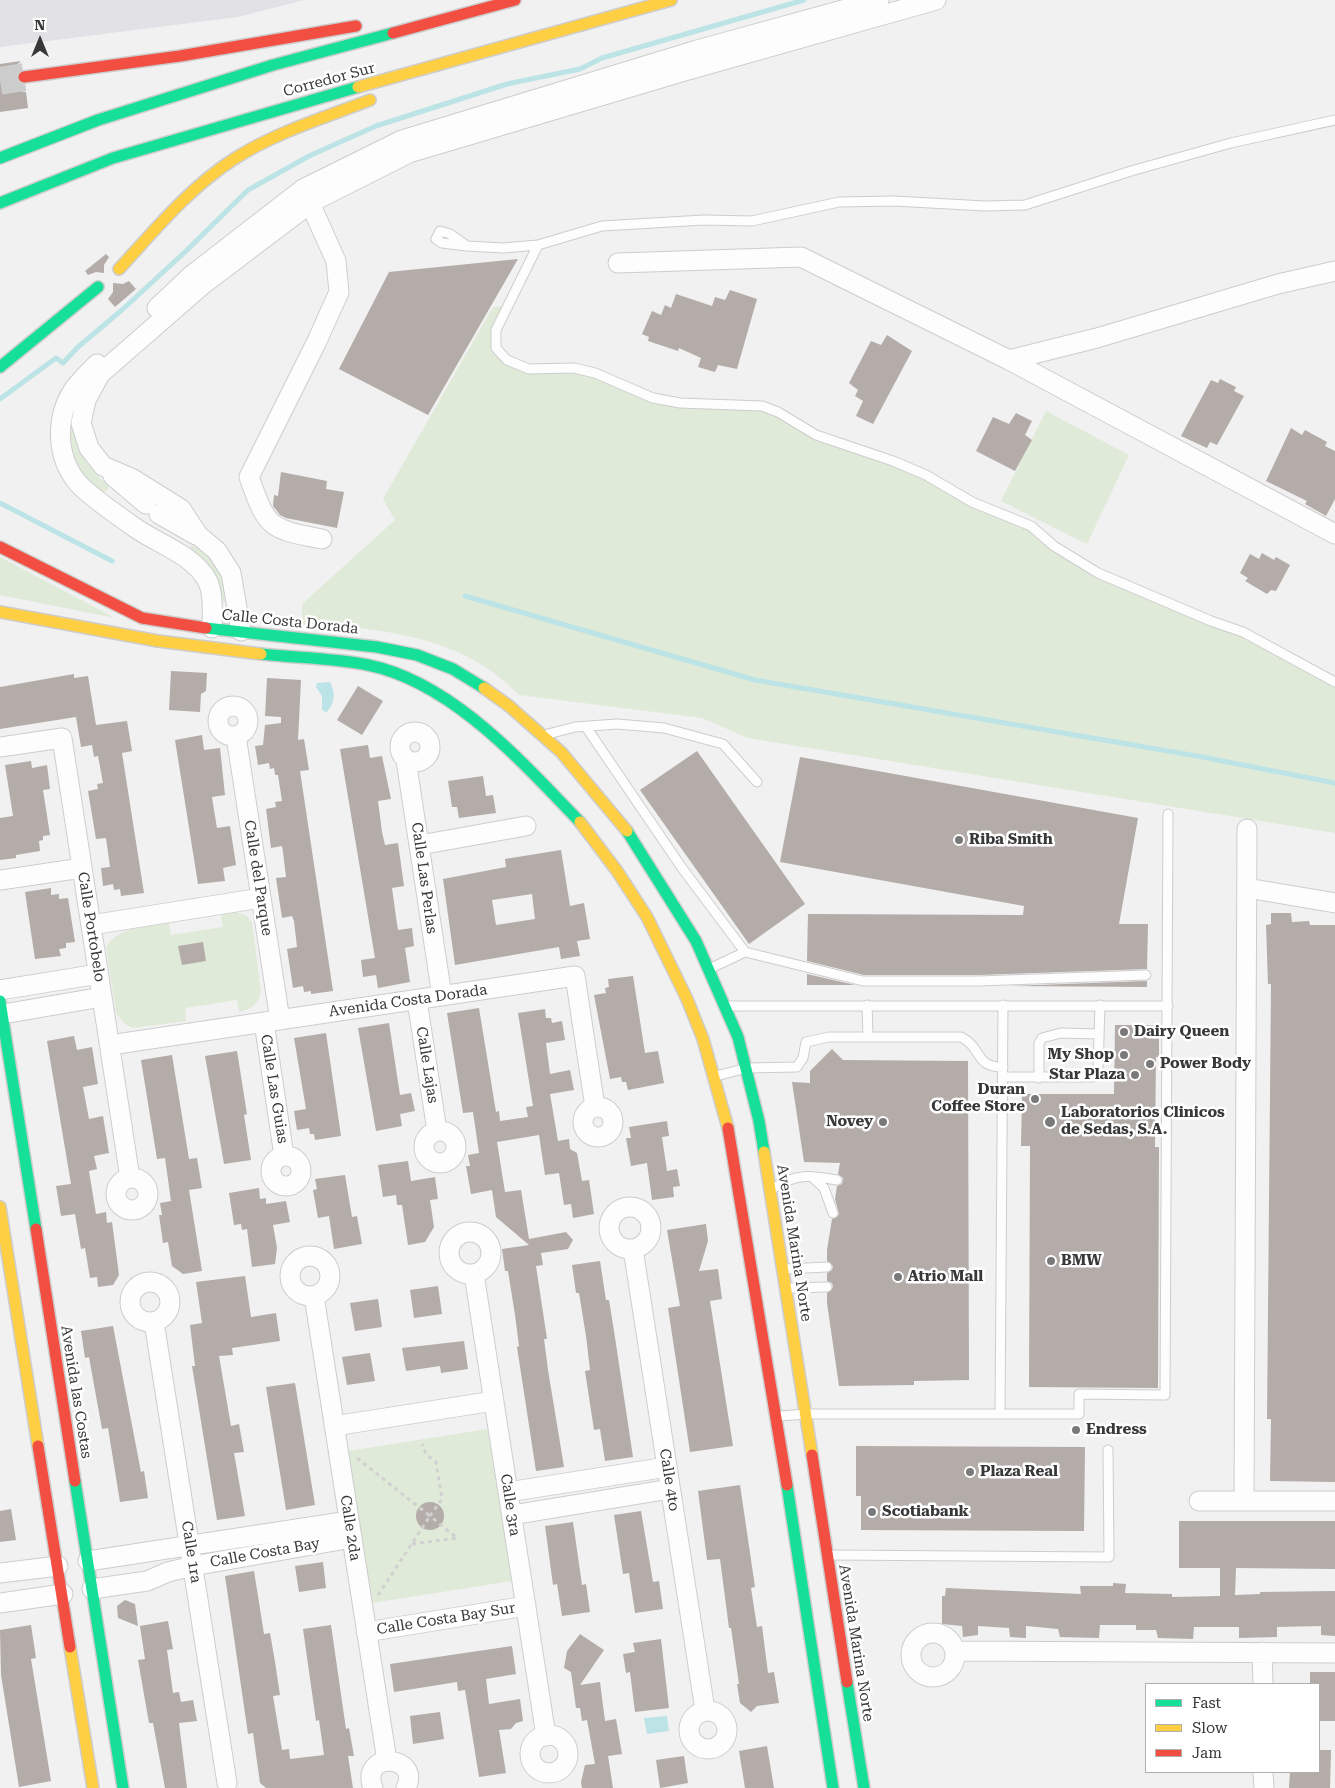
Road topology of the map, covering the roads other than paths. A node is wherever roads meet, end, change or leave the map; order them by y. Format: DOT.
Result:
graph roads {
  1 [pos="505,0"];
  2 [pos="515,0"];
  3 [pos="671,0"];
  4 [pos="879,0"];
  5 [pos="936,0"];
  6 [pos="400,19"];
  7 [pos="371,24"];
  8 [pos="506,47"];
  9 [pos="24,77"];
  10 [pos="401,88"];
  11 [pos="384,95"];
  12 [pos="1335,120"];
  13 [pos="0,158"];
  14 [pos="308,196"];
  15 [pos="0,203"];
  16 [pos="467,246"];
  17 [pos="538,246"];
  18 [pos="618,263"];
  19 [pos="119,269"];
  20 [pos="1335,270"];
  21 [pos="98,287"];
  22 [pos="1009,360"];
  23 [pos="0,367"];
  24 [pos="103,466"];
  25 [pos="1335,534"];
  26 [pos="201,538"];
  27 [pos="322,539"];
  28 [pos="0,547"];
  29 [pos="0,612"];
  30 [pos="0,622"];
  31 [pos="52,622"];
  32 [pos="212,628"];
  33 [pos="241,631"];
  34 [pos="1335,682"];
  35 [pos="586,727"];
  36 [pos="236,736"];
  37 [pos="543,736"];
  38 [pos="0,747"];
  39 [pos="558,755"];
  40 [pos="406,760"];
  41 [pos="757,782"];
  42 [pos="1168,814"];
  43 [pos="526,826"];
  44 [pos="1247,829"];
  45 [pos="420,845"];
  46 [pos="82,868"];
  47 [pos="0,880"];
  48 [pos="1247,888"];
  49 [pos="261,898"];
  50 [pos="1335,903"];
  51 [pos="91,925"];
  52 [pos="745,952"];
  53 [pos="709,969"];
  54 [pos="98,974"];
  55 [pos="1146,975"];
  56 [pos="0,990"];
  57 [pos="442,996"];
  58 [pos="102,997"];
  59 [pos="417,1000"];
  60 [pos="1004,1005"];
  61 [pos="725,1006"];
  62 [pos="867,1006"];
  63 [pos="1100,1006"];
  64 [pos="1168,1006"];
  65 [pos="1,1009"];
  66 [pos="272,1021"];
  67 [pos="1099,1034"];
  68 [pos="868,1037"];
  69 [pos="110,1045"];
  70 [pos="1003,1067"];
  71 [pos="747,1068"];
  72 [pos="714,1077"];
  73 [pos="1003,1077"];
  74 [pos="1039,1078"];
  75 [pos="595,1107"];
  76 [pos="437,1131"];
  77 [pos="284,1156"];
  78 [pos="810,1175"];
  79 [pos="130,1178"];
  80 [pos="838,1180"];
  81 [pos="770,1190"];
  82 [pos="0,1207"];
  83 [pos="832,1213"];
  84 [pos="28,1235"];
  85 [pos="5,1238"];
  86 [pos="633,1249"];
  87 [pos="827,1267"];
  88 [pos="783,1269"];
  89 [pos="474,1274"];
  90 [pos="827,1287"];
  91 [pos="786,1288"];
  92 [pos="314,1296"];
  93 [pos="154,1322"];
  94 [pos="494,1401"];
  95 [pos="806,1414"];
  96 [pos="1000,1414"];
  97 [pos="777,1417"];
  98 [pos="334,1426"];
  99 [pos="1108,1450"];
  100 [pos="667,1467"];
  101 [pos="670,1489"];
  102 [pos="508,1492"];
  103 [pos="1199,1501"];
  104 [pos="1244,1501"];
  105 [pos="1335,1502"];
  106 [pos="512,1515"];
  107 [pos="350,1530"];
  108 [pos="190,1546"];
  109 [pos="828,1555"];
  110 [pos="88,1561"];
  111 [pos="58,1566"];
  112 [pos="193,1566"];
  113 [pos="0,1573"];
  114 [pos="77,1591"];
  115 [pos="0,1603"];
  116 [pos="526,1606"];
  117 [pos="366,1632"];
  118 [pos="956,1651"];
  119 [pos="1262,1652"];
  120 [pos="1335,1653"];
  121 [pos="1263,1683"];
  122 [pos="705,1710"];
  123 [pos="546,1736"];
  124 [pos="387,1760"];
  125 [pos="860,1761"];
  126 [pos="829,1766"];
  127 [pos="1263,1773"];
  128 [pos="229,1786"];
  129 [pos="93,1788"];
  130 [pos="123,1788"];
  131 [pos="373,1788"];
  132 [pos="406,1788"];
  133 [pos="832,1788"];
  134 [pos="864,1788"];
  135 [pos="1264,1788"];
  1 -- 6 [label="main road"];
  2 -- 13 [label="main road, Corredor Sur"];
  3 -- 8 [label="main road, Corredor Sur"];
  4 -- 14 [label="street"];
  5 -- 14 [label="street"];
  7 -- 9 [label="main road"];
  8 -- 10 [label="main road"];
  8 -- 15 [label="main road, Corredor Sur"];
  11 -- 19 [label="main road"];
  12 -- 17 [label="lane"];
  14 -- 24 [label="street"];
  14 -- 27 [label="street"];
  14 -- 32 [label="street"];
  16 -- 17 [label="lane"];
  17 -- 34 [label="lane"];
  18 -- 22 [label="street"];
  20 -- 22 [label="street"];
  21 -- 23 [label="main road"];
  22 -- 25 [label="street"];
  24 -- 26 [label="street"];
  24 -- 26 [label="street"];
  26 -- 33 [label="street"];
  28 -- 32 [label="main road, Calle Costa Dorada"];
  29 -- 31 [label="main road"];
  30 -- 31 [label="lane"];
  31 -- 72 [label="main road"];
  32 -- 33 [label="main road, Calle Costa Dorada"];
  33 -- 37 [label="main road, Calle Costa Dorada"];
  35 -- 37 [label="lane"];
  35 -- 41 [label="lane"];
  35 -- 52 [label="lane"];
  36 -- 49 [label="street, Calle del Parque"];
  37 -- 39 [label="main road, Calle Costa Dorada"];
  38 -- 46 [label="street, Calle Portobelo"];
  39 -- 53 [label="main road, Avenida Marina Norte"];
  40 -- 45 [label="street, Calle Las Perlas"];
  42 -- 64 [label="lane"];
  43 -- 45 [label="street"];
  44 -- 48 [label="street"];
  45 -- 57 [label="street, Calle Las Perlas"];
  46 -- 47 [label="street"];
  46 -- 51 [label="street, Calle Portobelo"];
  48 -- 50 [label="street"];
  48 -- 104 [label="street"];
  49 -- 51 [label="street"];
  49 -- 66 [label="street, Calle del Parque"];
  51 -- 54 [label="street, Calle Portobelo"];
  52 -- 53 [label="lane"];
  52 -- 55 [label="lane"];
  53 -- 61 [label="main road, Avenida Marina Norte"];
  54 -- 56 [label="street"];
  54 -- 58 [label="street, Calle Portobelo"];
  57 -- 59 [label="street, Avenida Costa Dorada"];
  57 -- 75 [label="street, Avenida Costa Dorada"];
  58 -- 65 [label="street"];
  58 -- 69 [label="street, Calle Portobelo"];
  59 -- 66 [label="street, Avenida Costa Dorada"];
  59 -- 76 [label="street, Calle Lajas"];
  60 -- 62 [label="lane"];
  60 -- 63 [label="lane"];
  60 -- 70 [label="lane"];
  61 -- 62 [label="lane"];
  61 -- 71 [label="main road, Avenida Marina Norte"];
  62 -- 68 [label="lane"];
  63 -- 64 [label="lane"];
  63 -- 67 [label="lane"];
  64 -- 96 [label="lane"];
  65 -- 84 [label="main road, Avenida las Costas"];
  66 -- 69 [label="street, Avenida Costa Dorada"];
  66 -- 77 [label="street, Calle Las Guias"];
  67 -- 74 [label="lane"];
  67 -- 74 [label="lane"];
  68 -- 70 [label="lane"];
  68 -- 71 [label="lane"];
  69 -- 79 [label="street, Calle Portobelo"];
  70 -- 73 [label="lane"];
  71 -- 72 [label="lane"];
  71 -- 81 [label="main road, Avenida Marina Norte"];
  72 -- 97 [label="main road"];
  73 -- 74 [label="lane"];
  73 -- 96 [label="lane"];
  78 -- 80 [label="lane"];
  78 -- 81 [label="lane"];
  78 -- 83 [label="lane"];
  81 -- 88 [label="main road, Avenida Marina Norte"];
  82 -- 85 [label="main road, Avenida las Costas"];
  84 -- 85 [label="main road"];
  84 -- 110 [label="main road, Avenida las Costas"];
  85 -- 111 [label="main road, Avenida las Costas"];
  86 -- 100 [label="street, Calle 4to"];
  87 -- 88 [label="lane"];
  88 -- 91 [label="main road, Avenida Marina Norte"];
  89 -- 94 [label="street, Calle 3ra"];
  90 -- 91 [label="lane"];
  91 -- 95 [label="main road, Avenida Marina Norte"];
  92 -- 98 [label="street, Calle 2da"];
  93 -- 108 [label="street, Calle 1ra"];
  94 -- 98 [label="street"];
  94 -- 102 [label="street, Calle 3ra"];
  95 -- 96 [label="lane"];
  95 -- 97 [label="lane"];
  95 -- 109 [label="main road, Avenida Marina Norte"];
  97 -- 126 [label="main road"];
  98 -- 107 [label="street, Calle 2da"];
  99 -- 109 [label="lane"];
  100 -- 101 [label="street, Calle 4to"];
  100 -- 102 [label="street"];
  101 -- 106 [label="street"];
  101 -- 122 [label="street, Calle 4to"];
  102 -- 106 [label="street, Calle 3ra"];
  103 -- 104 [label="street"];
  104 -- 105 [label="street"];
  106 -- 116 [label="street, Calle 3ra"];
  107 -- 108 [label="street, Calle Costa Bay"];
  107 -- 112 [label="street, Calle Costa Bay"];
  107 -- 117 [label="street, Calle 2da"];
  108 -- 110 [label="street, Calle Costa Bay"];
  108 -- 112 [label="street, Calle 1ra"];
  109 -- 125 [label="main road, Avenida Marina Norte"];
  110 -- 111 [label="main road"];
  110 -- 114 [label="main road, Avenida las Costas"];
  111 -- 113 [label="street"];
  111 -- 114 [label="main road, Avenida las Costas"];
  112 -- 114 [label="street, Calle Costa Bay"];
  112 -- 128 [label="street, Calle 1ra"];
  114 -- 115 [label="street, Calle Costa Bay"];
  114 -- 129 [label="main road, Avenida las Costas"];
  114 -- 130 [label="main road, Avenida las Costas"];
  116 -- 117 [label="street, Calle Costa Bay Sur"];
  116 -- 123 [label="street, Calle 3ra"];
  117 -- 124 [label="street, Calle 2da"];
  118 -- 119 [label="street"];
  119 -- 120 [label="street"];
  119 -- 121 [label="street"];
  124 -- 131 [label="street"];
  124 -- 132 [label="street"];
  125 -- 126 [label="main road"];
  125 -- 134 [label="main road, Avenida Marina Norte"];
  126 -- 133 [label="main road"];
  127 -- 135 [label="street"];
}
